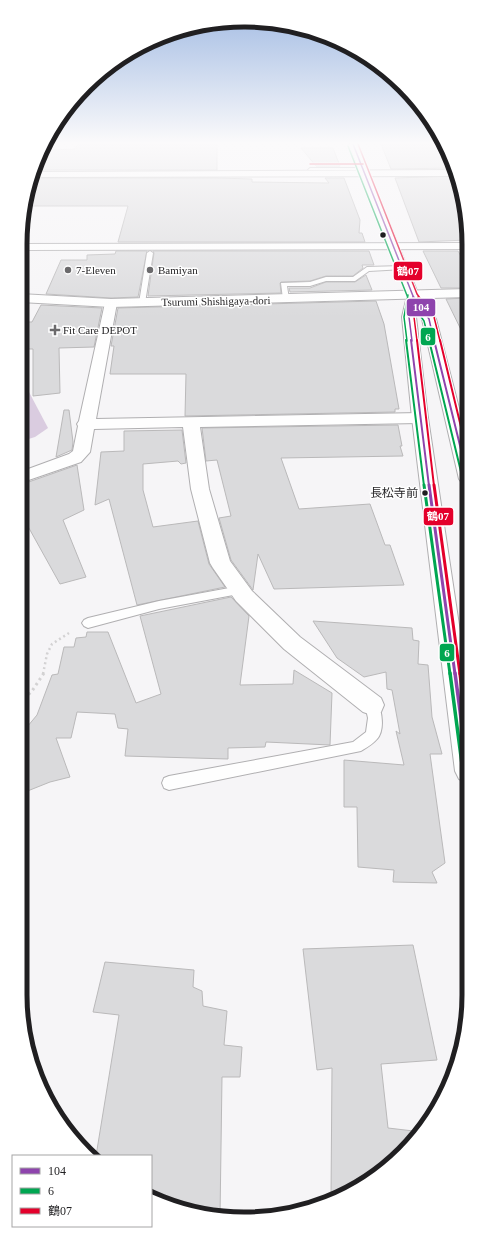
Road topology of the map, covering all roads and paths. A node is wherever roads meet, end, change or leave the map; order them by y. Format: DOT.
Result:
graph roads {
  1 [pos="376,202"];
  2 [pos="394,246"];
  3 [pos="462,246"];
  4 [pos="27,247"];
  5 [pos="150,253"];
  6 [pos="402,268"];
  7 [pos="462,294"];
  8 [pos="412,296"];
  9 [pos="27,298"];
  10 [pos="286,299"];
  11 [pos="111,303"];
  12 [pos="142,303"];
  13 [pos="420,418"];
  14 [pos="192,422"];
  15 [pos="85,424"];
  16 [pos="462,455"];
  17 [pos="27,475"];
  18 [pos="240,590"];
  19 [pos="88,623"];
  20 [pos="63,636"];
  21 [pos="27,696"];
  22 [pos="372,705"];
  23 [pos="462,722"];
  24 [pos="169,783"];
  1 -- 2 [label="street"];
  2 -- 3 [label="street"];
  2 -- 4 [label="street"];
  2 -- 6 [label="street"];
  5 -- 12 [label="lane"];
  6 -- 8 [label="street"];
  6 -- 10 [label="lane"];
  7 -- 8 [label="street, Tsurumi Shishigaya-dori"];
  8 -- 10 [label="street, Tsurumi Shishigaya-dori"];
  8 -- 13 [label="street"];
  8 -- 16 [label="street"];
  9 -- 11 [label="street, Tsurumi Shishigaya-dori"];
  10 -- 12 [label="street, Tsurumi Shishigaya-dori"];
  11 -- 12 [label="street, Tsurumi Shishigaya-dori"];
  11 -- 15 [label="street"];
  13 -- 14 [label="street"];
  13 -- 23 [label="street"];
  14 -- 15 [label="street"];
  14 -- 18 [label="street"];
  15 -- 17 [label="street"];
  18 -- 19 [label="lane"];
  18 -- 22 [label="street"];
  20 -- 21 [label="path"];
  22 -- 24 [label="lane"];
}
